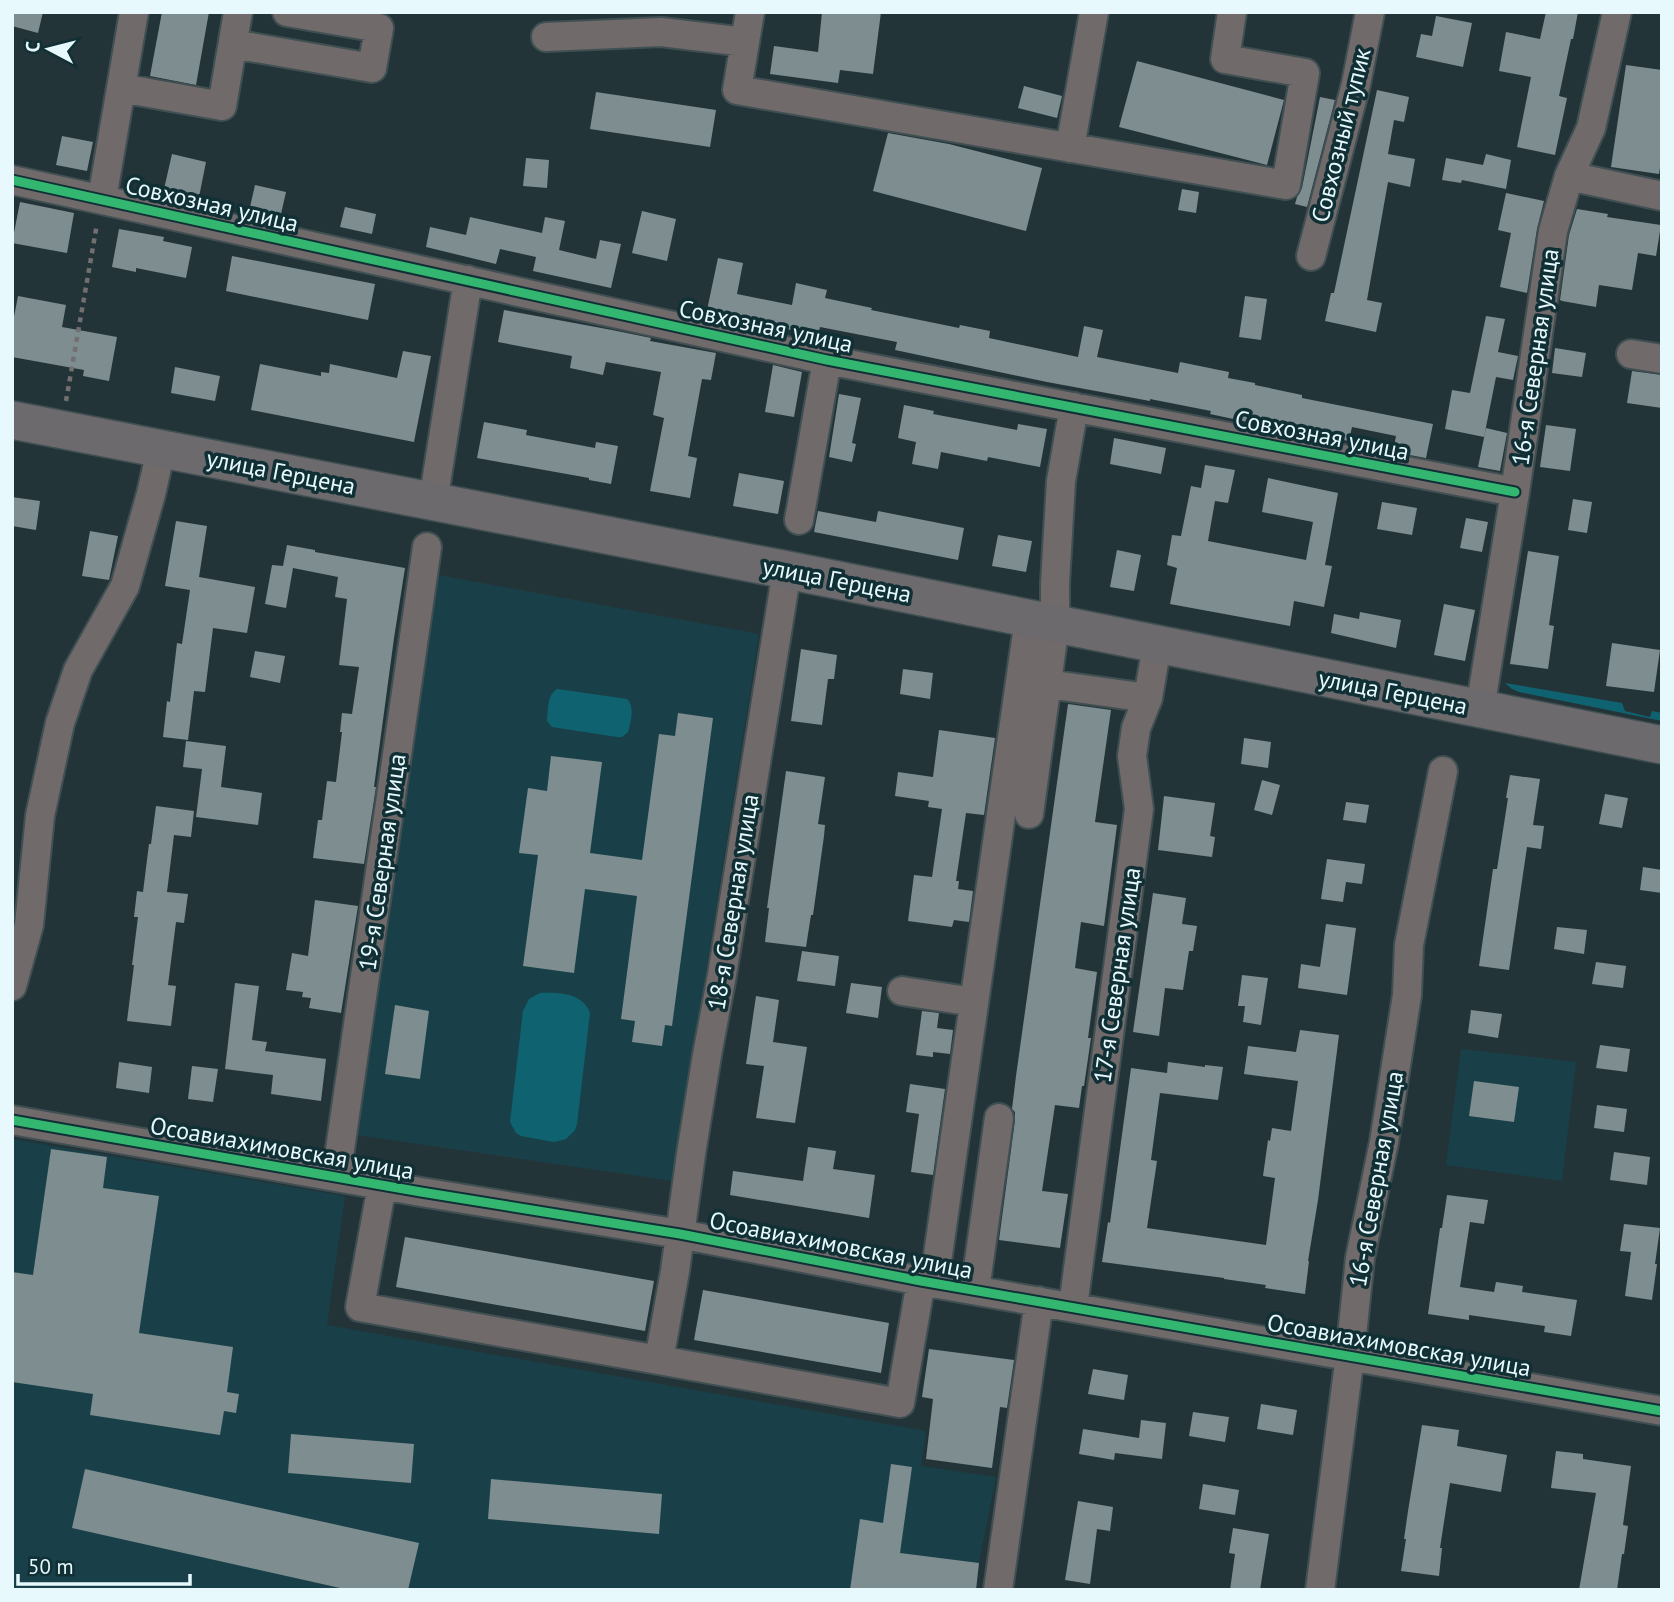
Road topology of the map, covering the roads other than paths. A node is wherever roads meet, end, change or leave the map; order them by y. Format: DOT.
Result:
graph roads {
  1 [pos="134,12"];
  2 [pos="238,12"];
  3 [pos="287,12"];
  4 [pos="750,12"];
  5 [pos="1094,12"];
  6 [pos="1233,12"];
  7 [pos="1370,12"];
  8 [pos="1617,12"];
  9 [pos="546,37"];
  10 [pos="745,42"];
  11 [pos="233,44"];
  12 [pos="121,88"];
  13 [pos="1070,148"];
  14 [pos="1569,176"];
  15 [pos="12,180"];
  16 [pos="1662,196"];
  17 [pos="102,199"];
  18 [pos="1311,257"];
  19 [pos="468,280"];
  20 [pos="1631,354"];
  21 [pos="1662,359"];
  22 [pos="827,360"];
  23 [pos="1074,407"];
  24 [pos="12,420"];
  25 [pos="161,450"];
  26 [pos="1515,492"];
  27 [pos="433,502"];
  28 [pos="799,520"];
  29 [pos="427,547"];
  30 [pos="788,570"];
  31 [pos="1042,622"];
  32 [pos="1157,645"];
  33 [pos="1047,684"];
  34 [pos="1148,698"];
  35 [pos="1480,709"];
  36 [pos="1662,745"];
  37 [pos="1443,771"];
  38 [pos="1029,814"];
  39 [pos="12,986"];
  40 [pos="902,992"];
  41 [pos="974,1002"];
  42 [pos="999,1118"];
  43 [pos="12,1121"];
  44 [pos="336,1177"];
  45 [pos="382,1185"];
  46 [pos="680,1234"];
  47 [pos="928,1282"];
  48 [pos="975,1290"];
  49 [pos="1039,1301"];
  50 [pos="1073,1307"];
  51 [pos="1350,1355"];
  52 [pos="659,1360"];
  53 [pos="1662,1411"];
  54 [pos="998,1590"];
  55 [pos="1320,1590"];
  1 -- 12 [label="street"];
  2 -- 11 [label="street"];
  3 -- 11 [label="street"];
  4 -- 10 [label="street"];
  5 -- 13 [label="street"];
  6 -- 13 [label="street"];
  7 -- 18 [label="street, Совхозный тупик"];
  8 -- 14 [label="street, 16-я Северная улица"];
  9 -- 10 [label="street"];
  10 -- 13 [label="street"];
  11 -- 12 [label="street"];
  12 -- 17 [label="street"];
  14 -- 16 [label="street"];
  14 -- 26 [label="street, 16-я Северная улица"];
  15 -- 17 [label="street, Совхозная улица"];
  17 -- 19 [label="street, Совхозная улица"];
  19 -- 22 [label="street, Совхозная улица"];
  19 -- 27 [label="street"];
  20 -- 21 [label="street"];
  22 -- 23 [label="street, Совхозная улица"];
  22 -- 28 [label="street"];
  23 -- 26 [label="street, Совхозная улица"];
  23 -- 31 [label="street"];
  24 -- 25 [label="main road, улица Герцена"];
  25 -- 27 [label="main road, улица Герцена"];
  25 -- 39 [label="street"];
  26 -- 35 [label="street, 16-я Северная улица"];
  27 -- 30 [label="main road, улица Герцена"];
  29 -- 44 [label="street, 19-я Северная улица"];
  30 -- 31 [label="main road, улица Герцена"];
  30 -- 46 [label="street, 18-я Северная улица"];
  31 -- 32 [label="main road, улица Герцена"];
  31 -- 33 [label="street"];
  31 -- 41 [label="street"];
  32 -- 34 [label="street, 17-я Северная улица"];
  32 -- 35 [label="main road, улица Герцена"];
  33 -- 34 [label="street"];
  33 -- 38 [label="street"];
  34 -- 50 [label="street, 17-я Северная улица"];
  35 -- 36 [label="main road, улица Герцена"];
  37 -- 51 [label="street, 16-я Северная улица"];
  40 -- 41 [label="street"];
  41 -- 47 [label="street"];
  42 -- 48 [label="street"];
  43 -- 44 [label="street, Осоавиахимовская улица"];
  44 -- 45 [label="street, Осоавиахимовская улица"];
  45 -- 46 [label="street, Осоавиахимовская улица"];
  45 -- 52 [label="street"];
  46 -- 47 [label="street, Осоавиахимовская улица"];
  46 -- 52 [label="street, 18-я Северная улица"];
  47 -- 48 [label="street, Осоавиахимовская улица"];
  47 -- 52 [label="street"];
  48 -- 49 [label="street, Осоавиахимовская улица"];
  49 -- 50 [label="street, Осоавиахимовская улица"];
  49 -- 54 [label="street"];
  50 -- 51 [label="street, Осоавиахимовская улица"];
  51 -- 53 [label="street, Осоавиахимовская улица"];
  51 -- 55 [label="street, 16-я Северная улица"];
}
